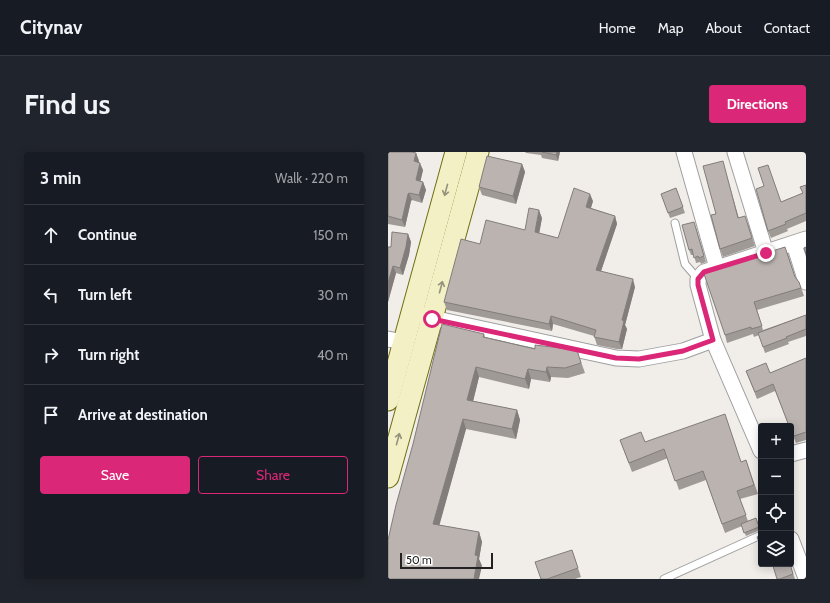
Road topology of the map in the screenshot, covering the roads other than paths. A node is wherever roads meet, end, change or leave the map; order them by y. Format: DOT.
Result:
graph roads {
  1 [pos="456,152"];
  2 [pos="478,152"];
  3 [pos="684,152"];
  4 [pos="735,152"];
  5 [pos="674,223"];
  6 [pos="800,241"];
  7 [pos="766,253"];
  8 [pos="717,268"];
  9 [pos="698,279"];
  10 [pos="806,282"];
  11 [pos="412,314"];
  12 [pos="432,319"];
  13 [pos="713,340"];
  14 [pos="396,341"];
  15 [pos="388,400"];
  16 [pos="758,444"];
  17 [pos="806,450"];
  18 [pos="794,453"];
  19 [pos="388,477"];
  20 [pos="758,536"];
  21 [pos="794,547"];
  22 [pos="806,578"];
  23 [pos="664,579"];
  1 -- 11 [label="main road, one-way"];
  12 -- 2 [label="main road, one-way"];
  3 -- 8 [label="street"];
  4 -- 7 [label="street"];
  5 -- 9 [label="lane"];
  6 -- 7 [label="street"];
  6 -- 10 [label="street"];
  7 -- 8 [label="street"];
  8 -- 9 [label="street"];
  9 -- 13 [label="street"];
  11 -- 12 [label="street"];
  11 -- 14 [label="main road"];
  12 -- 13 [label="street"];
  19 -- 12 [label="main road, one-way"];
  13 -- 16 [label="street"];
  14 -- 15 [label="main road"];
  17 -- 18 [label="street"];
  20 -- 23 [label="lane"];
  21 -- 22 [label="street"];
}
